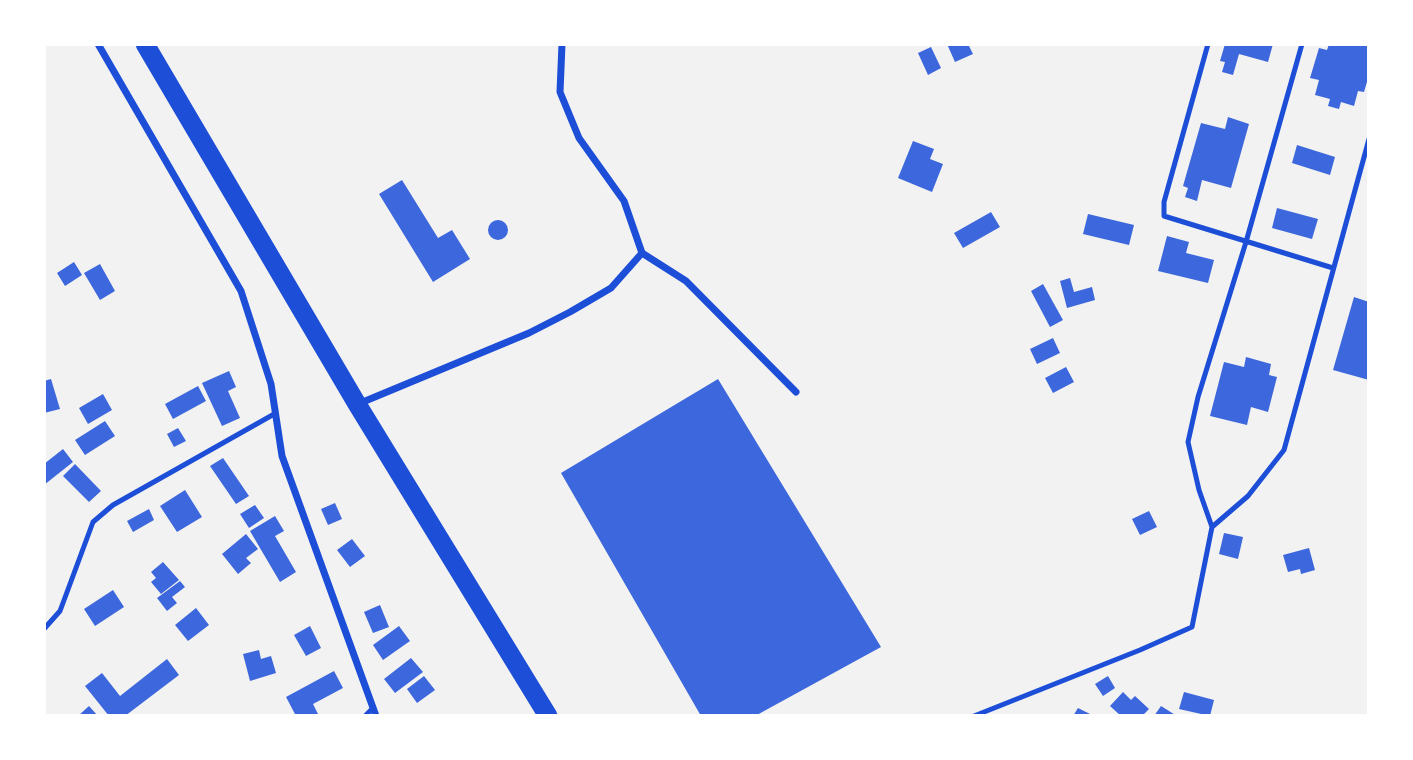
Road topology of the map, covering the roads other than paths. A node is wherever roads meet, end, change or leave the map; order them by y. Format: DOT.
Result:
graph roads {
  1 [pos="98,44"];
  2 [pos="145,44"];
  3 [pos="562,44"];
  4 [pos="1208,44"];
  5 [pos="1302,44"];
  6 [pos="1369,139"];
  7 [pos="1246,242"];
  8 [pos="642,253"];
  9 [pos="1333,268"];
  10 [pos="796,391"];
  11 [pos="357,404"];
  12 [pos="276,413"];
  13 [pos="1212,527"];
  14 [pos="44,629"];
  15 [pos="375,712"];
  16 [pos="365,716"];
  17 [pos="548,716"];
  18 [pos="974,716"];
  1 -- 12 [label="street"];
  2 -- 11 [label="highway"];
  3 -- 8 [label="street"];
  4 -- 7 [label="lane"];
  5 -- 7 [label="lane"];
  6 -- 9 [label="lane"];
  7 -- 9 [label="lane"];
  7 -- 13 [label="lane"];
  8 -- 10 [label="street"];
  8 -- 11 [label="street"];
  9 -- 13 [label="lane"];
  11 -- 17 [label="highway"];
  12 -- 14 [label="lane"];
  12 -- 15 [label="street"];
  13 -- 18 [label="lane"];
  15 -- 16 [label="lane"];
}
